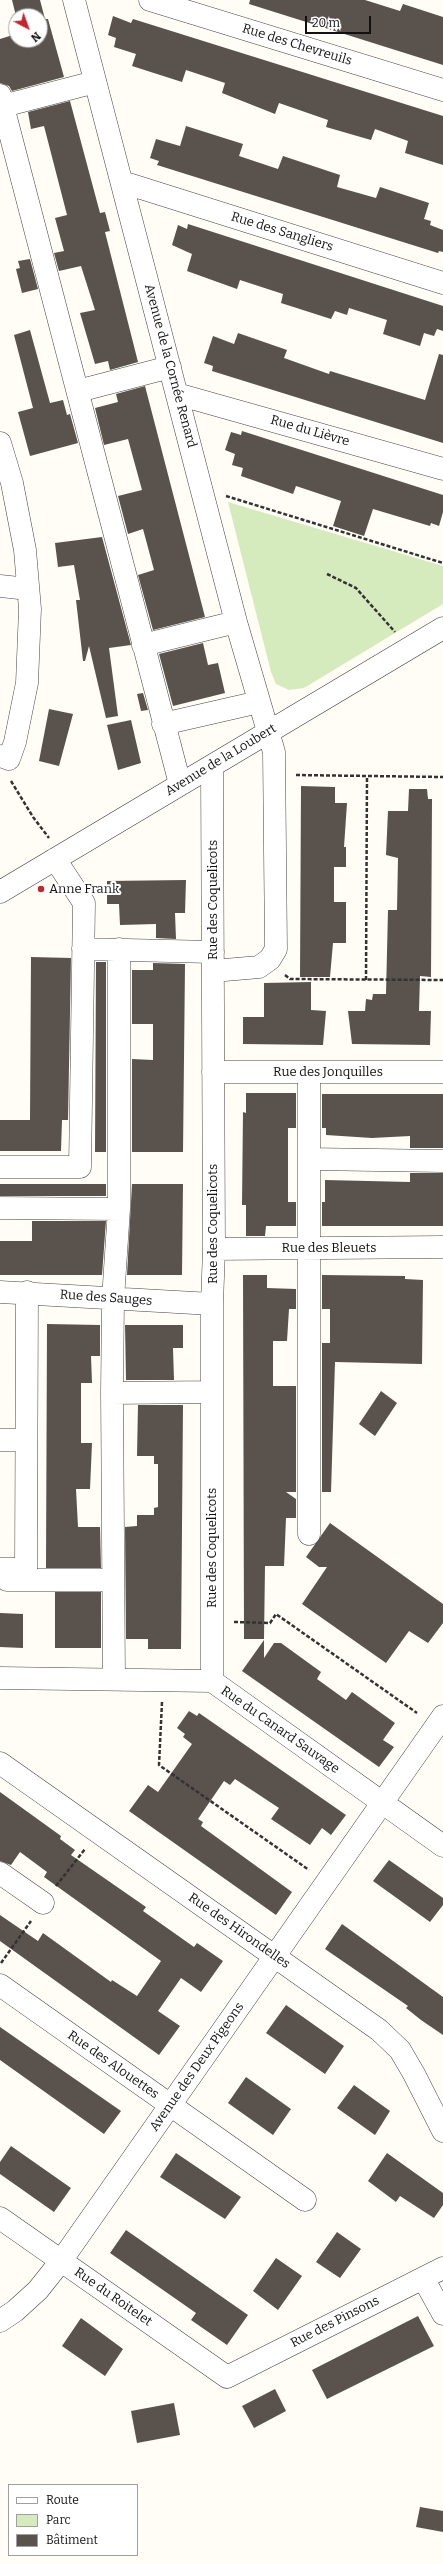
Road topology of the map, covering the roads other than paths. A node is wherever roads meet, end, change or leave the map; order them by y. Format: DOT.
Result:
graph roads {
  1 [pos="74,0"];
  2 [pos="150,0"];
  3 [pos="96,82"];
  4 [pos="443,90"];
  5 [pos="1,100"];
  6 [pos="122,182"];
  7 [pos="443,283"];
  8 [pos="170,367"];
  9 [pos="78,391"];
  10 [pos="177,394"];
  11 [pos="0,444"];
  12 [pos="443,469"];
  13 [pos="6,483"];
  14 [pos="0,586"];
  15 [pos="28,589"];
  16 [pos="236,622"];
  17 [pos="443,628"];
  18 [pos="143,645"];
  19 [pos="260,702"];
  20 [pos="163,724"];
  21 [pos="269,732"];
  22 [pos="4,758"];
  23 [pos="212,766"];
  24 [pos="180,784"];
  25 [pos="52,849"];
  26 [pos="0,892"];
  27 [pos="83,949"];
  28 [pos="119,949"];
  29 [pos="213,961"];
  30 [pos="212,1072"];
  31 [pos="309,1072"];
  32 [pos="443,1072"];
  33 [pos="309,1158"];
  34 [pos="443,1161"];
  35 [pos="0,1167"];
  36 [pos="0,1208"];
  37 [pos="119,1209"];
  38 [pos="443,1247"];
  39 [pos="308,1248"];
  40 [pos="214,1249"];
  41 [pos="0,1292"];
  42 [pos="27,1292"];
  43 [pos="113,1299"];
  44 [pos="212,1304"];
  45 [pos="211,1392"];
  46 [pos="112,1393"];
  47 [pos="0,1440"];
  48 [pos="26,1440"];
  49 [pos="309,1534"];
  50 [pos="0,1570"];
  51 [pos="0,1580"];
  52 [pos="113,1580"];
  53 [pos="0,1678"];
  54 [pos="114,1680"];
  55 [pos="212,1681"];
  56 [pos="439,1721"];
  57 [pos="0,1763"];
  58 [pos="382,1802"];
  59 [pos="443,1846"];
  60 [pos="0,1873"];
  61 [pos="43,1903"];
  62 [pos="274,1956"];
  63 [pos="0,1985"];
  64 [pos="170,2105"];
  65 [pos="443,2131"];
  66 [pos="305,2200"];
  67 [pos="0,2218"];
  68 [pos="61,2261"];
  69 [pos="443,2268"];
  70 [pos="423,2278"];
  71 [pos="443,2314"];
  72 [pos="0,2321"];
  73 [pos="227,2377"];
  1 -- 3 [label="street, Avenue de la Cornée Renard"];
  2 -- 4 [label="street, Rue des Chevreuils"];
  3 -- 5 [label="street"];
  3 -- 6 [label="street, Avenue de la Cornée Renard"];
  5 -- 9 [label="street"];
  6 -- 7 [label="street, Rue des Sangliers"];
  6 -- 8 [label="street, Avenue de la Cornée Renard"];
  8 -- 9 [label="street"];
  8 -- 10 [label="street, Avenue de la Cornée Renard"];
  9 -- 18 [label="street"];
  10 -- 12 [label="street, Rue du Lièvre"];
  10 -- 16 [label="street, Avenue de la Cornée Renard"];
  11 -- 13 [label="street"];
  13 -- 15 [label="street"];
  14 -- 15 [label="street"];
  15 -- 22 [label="street"];
  16 -- 18 [label="street"];
  16 -- 19 [label="street, Avenue de la Cornée Renard"];
  17 -- 21 [label="street, Avenue de la Loubert"];
  18 -- 20 [label="street"];
  19 -- 20 [label="street"];
  19 -- 21 [label="street, Avenue de la Cornée Renard"];
  20 -- 24 [label="street"];
  21 -- 23 [label="street, Avenue de la Loubert"];
  21 -- 29 [label="street, Avenue de la Cornée Renard"];
  23 -- 24 [label="street, Avenue de la Loubert"];
  23 -- 29 [label="street, Rue des Coquelicots"];
  24 -- 25 [label="street, Avenue de la Loubert"];
  25 -- 26 [label="street, Avenue de la Loubert"];
  25 -- 27 [label="street"];
  27 -- 28 [label="street"];
  27 -- 35 [label="street"];
  28 -- 29 [label="street"];
  28 -- 37 [label="street"];
  29 -- 30 [label="street, Rue des Coquelicots"];
  30 -- 31 [label="street, Rue des Jonquilles"];
  30 -- 40 [label="street, Rue des Coquelicots"];
  31 -- 32 [label="street, Rue des Jonquilles"];
  31 -- 33 [label="street"];
  33 -- 34 [label="street"];
  33 -- 39 [label="street"];
  36 -- 37 [label="street"];
  37 -- 43 [label="street"];
  38 -- 39 [label="street, Rue des Bleuets"];
  39 -- 40 [label="street, Rue des Bleuets"];
  39 -- 49 [label="street"];
  40 -- 44 [label="street, Rue des Coquelicots"];
  41 -- 42 [label="street, Rue des Sauges"];
  42 -- 43 [label="street, Rue des Sauges"];
  42 -- 48 [label="street"];
  43 -- 44 [label="street, Rue des Sauges"];
  43 -- 46 [label="street"];
  44 -- 45 [label="street, Rue des Coquelicots"];
  45 -- 46 [label="street"];
  45 -- 55 [label="street, Rue des Coquelicots"];
  46 -- 52 [label="street"];
  47 -- 48 [label="street"];
  48 -- 50 [label="street"];
  51 -- 52 [label="street"];
  52 -- 54 [label="street"];
  53 -- 54 [label="street, Rue du Canard Sauvage"];
  54 -- 55 [label="street, Rue du Canard Sauvage"];
  55 -- 58 [label="street, Rue du Canard Sauvage"];
  56 -- 58 [label="street, Avenue des Deux Pigeons"];
  57 -- 62 [label="street, Rue des Hirondelles"];
  58 -- 59 [label="street, Rue du Canard Sauvage"];
  58 -- 62 [label="street, Avenue des Deux Pigeons"];
  60 -- 61 [label="street"];
  62 -- 64 [label="street, Avenue des Deux Pigeons"];
  62 -- 65 [label="street, Rue des Hirondelles"];
  63 -- 64 [label="street, Rue des Alouettes"];
  64 -- 66 [label="street, Rue des Alouettes"];
  64 -- 68 [label="street, Avenue des Deux Pigeons"];
  67 -- 68 [label="street, Rue du Roitelet"];
  68 -- 72 [label="street, Avenue des Deux Pigeons"];
  68 -- 73 [label="street, Rue du Roitelet"];
  69 -- 70 [label="street, Rue des Pinsons"];
  70 -- 71 [label="street"];
  70 -- 73 [label="street, Rue des Pinsons"];
}
